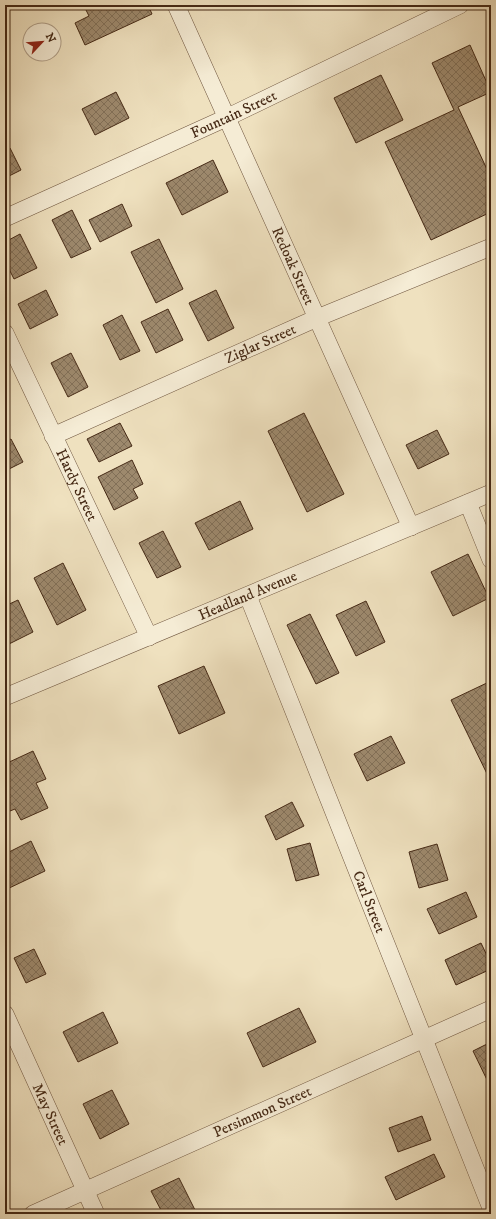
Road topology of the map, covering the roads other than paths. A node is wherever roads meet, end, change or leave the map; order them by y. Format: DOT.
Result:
graph roads {
  1 [pos="176,5"];
  2 [pos="460,5"];
  3 [pos="226,118"];
  4 [pos="5,218"];
  5 [pos="491,247"];
  6 [pos="317,318"];
  7 [pos="5,333"];
  8 [pos="53,436"];
  9 [pos="491,493"];
  10 [pos="468,503"];
  11 [pos="411,527"];
  12 [pos="491,560"];
  13 [pos="248,596"];
  14 [pos="149,637"];
  15 [pos="5,697"];
  16 [pos="491,1009"];
  17 [pos="5,1014"];
  18 [pos="424,1039"];
  19 [pos="85,1190"];
  20 [pos="491,1208"];
  21 [pos="33,1214"];
  22 [pos="96,1214"];
  1 -- 3 [label="street, Redoak Street"];
  2 -- 3 [label="street, Fountain Street"];
  3 -- 4 [label="street, Fountain Street"];
  3 -- 6 [label="street, Redoak Street"];
  5 -- 6 [label="street, Ziglar Street"];
  6 -- 8 [label="street, Ziglar Street"];
  6 -- 11 [label="street, Redoak Street"];
  7 -- 8 [label="street, Hardy Street"];
  8 -- 14 [label="street, Hardy Street"];
  9 -- 10 [label="street, Headland Avenue"];
  10 -- 11 [label="street, Headland Avenue"];
  10 -- 12 [label="street"];
  11 -- 13 [label="street, Headland Avenue"];
  13 -- 14 [label="street, Headland Avenue"];
  13 -- 18 [label="street, Carl Street"];
  14 -- 15 [label="street, Headland Avenue"];
  16 -- 18 [label="street, Persimmon Street"];
  17 -- 19 [label="street, May Street"];
  18 -- 19 [label="street, Persimmon Street"];
  18 -- 20 [label="street, Carl Street"];
  19 -- 21 [label="street, Persimmon Street"];
  19 -- 22 [label="street, May Street"];
}
